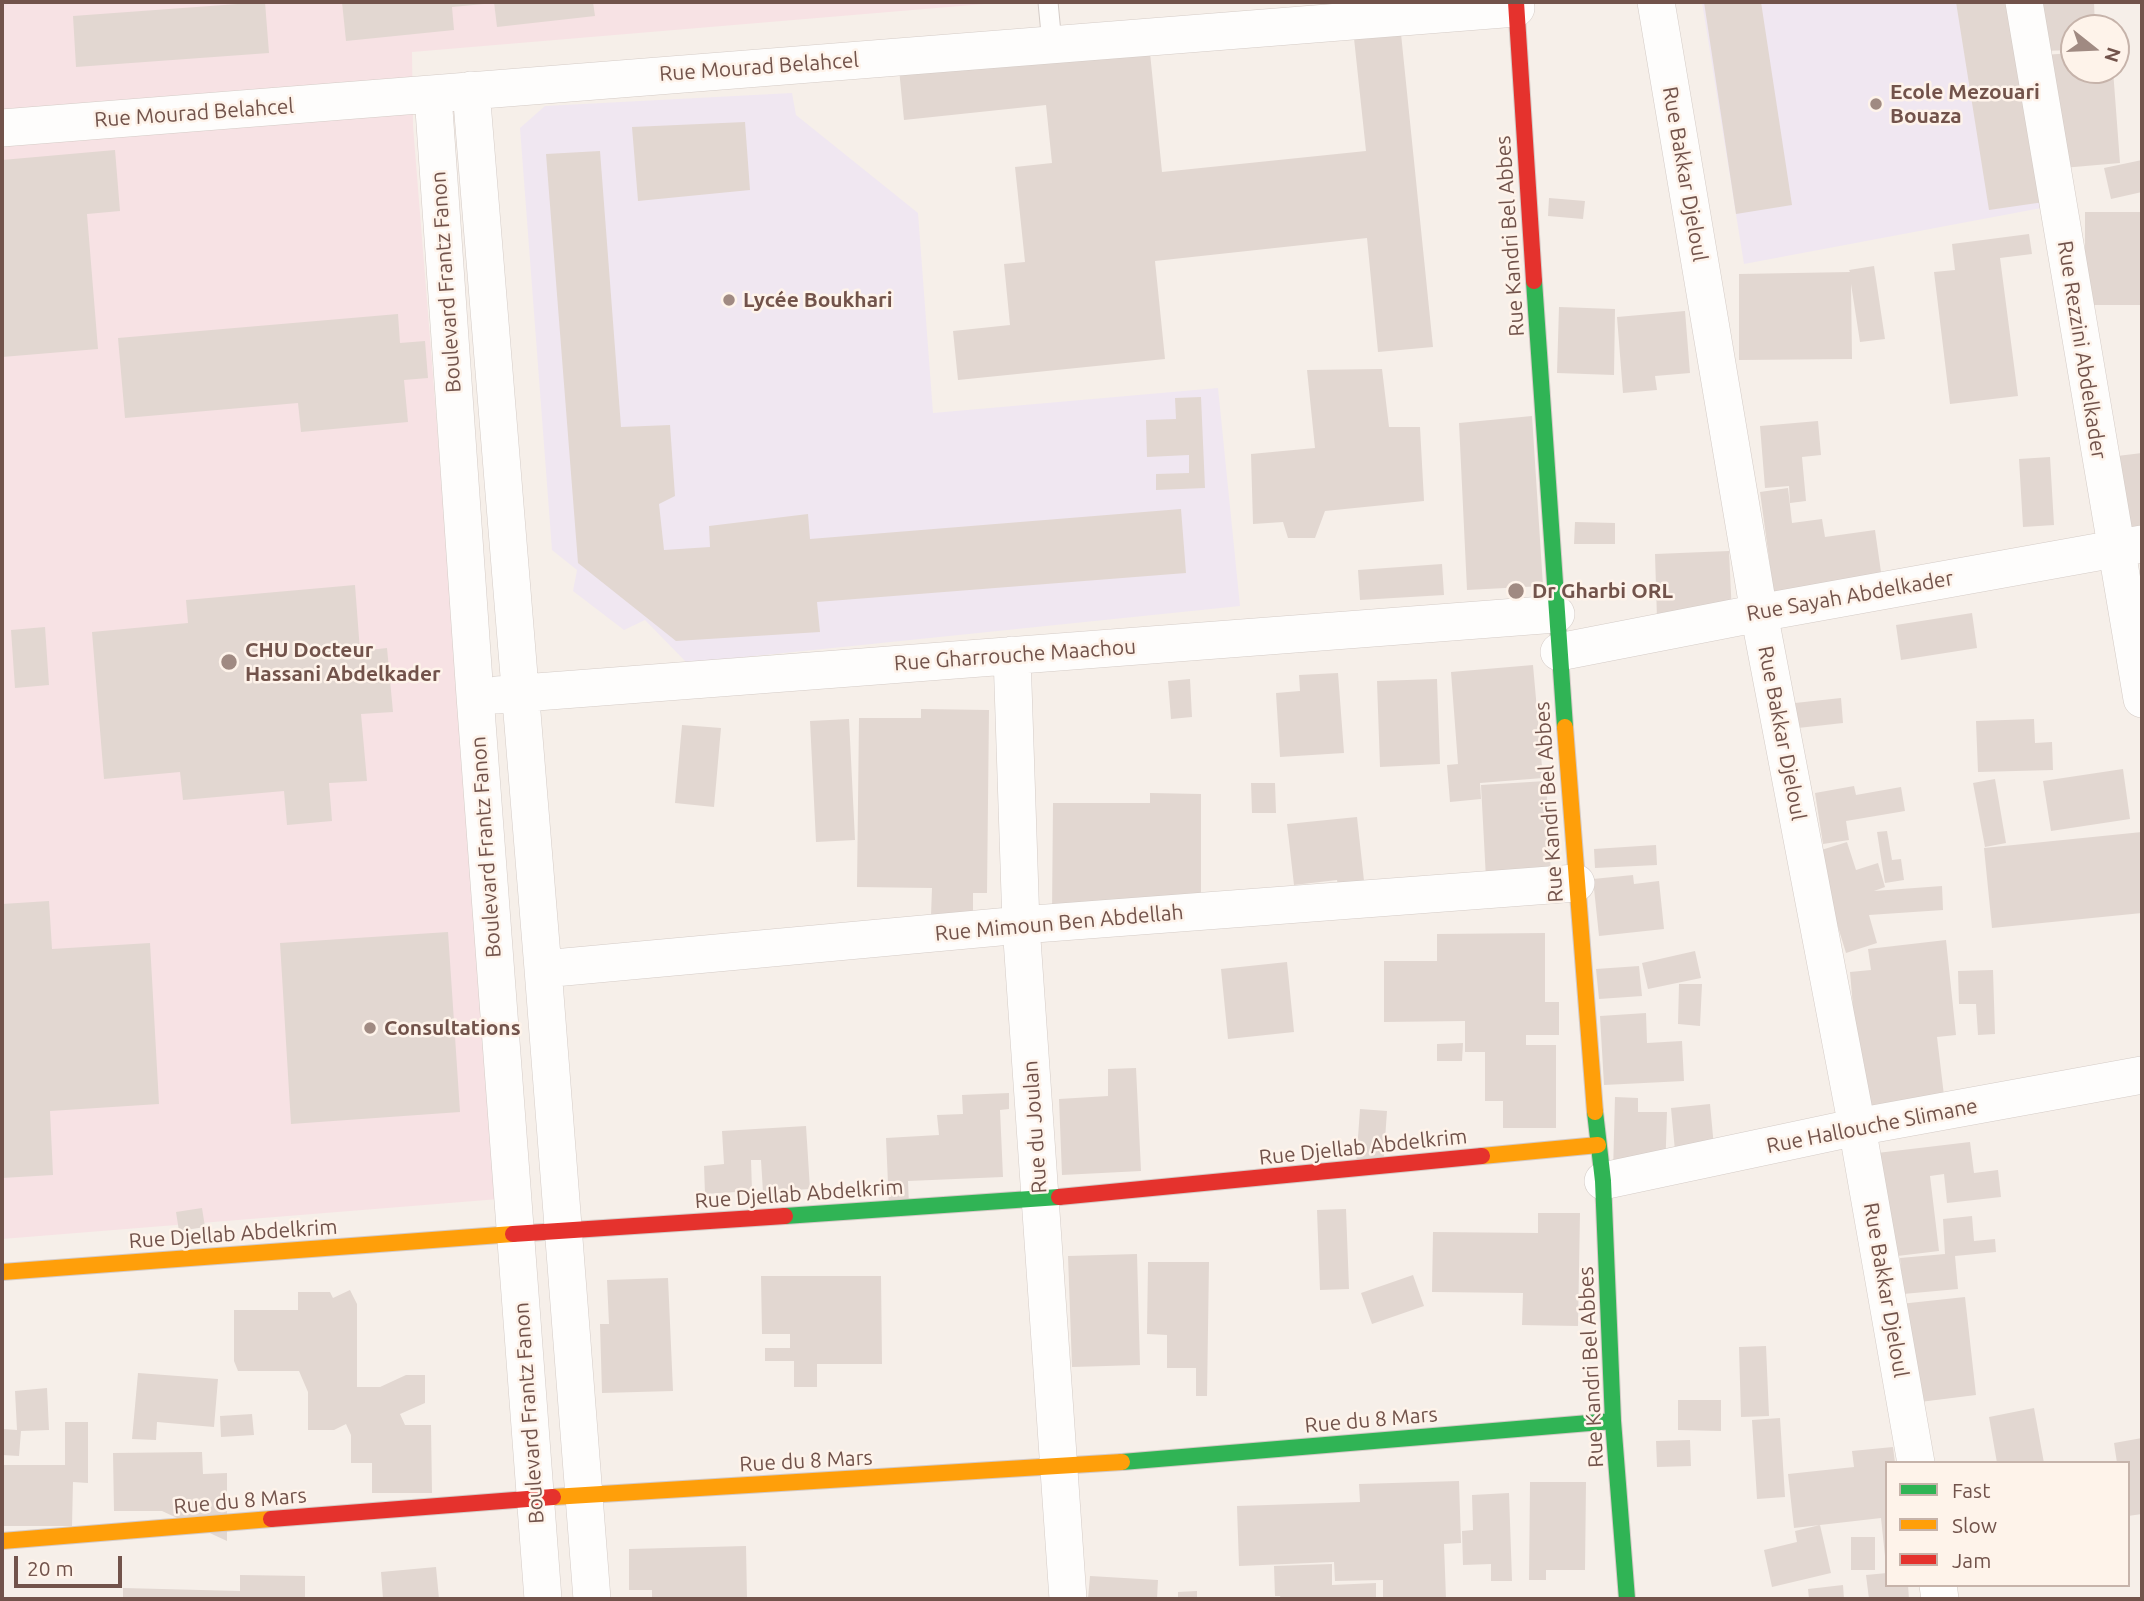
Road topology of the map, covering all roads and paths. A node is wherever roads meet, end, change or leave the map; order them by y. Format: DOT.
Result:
graph roads {
  1 [pos="1048,2"];
  2 [pos="1656,2"];
  3 [pos="2024,2"];
  4 [pos="1516,5"];
  5 [pos="1052,44"];
  6 [pos="471,90"];
  7 [pos="433,95"];
  8 [pos="2,128"];
  9 [pos="2129,546"];
  10 [pos="1759,613"];
  11 [pos="1556,614"];
  12 [pos="1559,652"];
  13 [pos="1012,655"];
  14 [pos="520,693"];
  15 [pos="475,696"];
  16 [pos="2142,699"];
  17 [pos="533,847"];
  18 [pos="487,851"];
  19 [pos="1576,883"];
  20 [pos="1021,925"];
  21 [pos="543,969"];
  22 [pos="2142,1075"];
  23 [pos="1857,1126"];
  24 [pos="1598,1145"];
  25 [pos="1603,1181"];
  26 [pos="1041,1199"];
  27 [pos="562,1230"];
  28 [pos="515,1234"];
  29 [pos="2,1272"];
  30 [pos="1613,1421"];
  31 [pos="1916,1461"];
  32 [pos="1059,1467"];
  33 [pos="585,1495"];
  34 [pos="537,1498"];
  35 [pos="2,1541"];
  36 [pos="542,1599"];
  37 [pos="592,1599"];
  38 [pos="1068,1599"];
  39 [pos="1627,1599"];
  1 -- 5 [label="lane"];
  2 -- 10 [label="street, Rue Bakkar Djeloul"];
  3 -- 9 [label="street, Rue Rezzini Abdelkader"];
  4 -- 5 [label="street, Rue Mourad Belahcel"];
  4 -- 11 [label="street, Rue Kandri Bel Abbes"];
  5 -- 6 [label="street, Rue Mourad Belahcel"];
  6 -- 7 [label="street, Rue Mourad Belahcel"];
  6 -- 14 [label="street"];
  7 -- 8 [label="street, Rue Mourad Belahcel"];
  7 -- 15 [label="street, Boulevard Frantz Fanon"];
  9 -- 10 [label="street, Rue Sayah Abdelkader"];
  9 -- 16 [label="street, Rue Rezzini Abdelkader"];
  10 -- 12 [label="street, Rue Sayah Abdelkader"];
  10 -- 23 [label="street, Rue Bakkar Djeloul"];
  11 -- 12 [label="street, Rue Kandri Bel Abbes"];
  11 -- 13 [label="street, Rue Gharrouche Maachou"];
  12 -- 19 [label="street, Rue Kandri Bel Abbes"];
  13 -- 14 [label="street, Rue Gharrouche Maachou"];
  13 -- 20 [label="street, Rue du Joulan"];
  14 -- 15 [label="street, Rue Gharrouche Maachou"];
  14 -- 17 [label="street"];
  15 -- 18 [label="street, Boulevard Frantz Fanon"];
  17 -- 18 [label="street"];
  17 -- 21 [label="street"];
  18 -- 28 [label="street, Boulevard Frantz Fanon"];
  19 -- 20 [label="street, Rue Mimoun Ben Abdellah"];
  19 -- 24 [label="street, Rue Kandri Bel Abbes"];
  20 -- 21 [label="street, Rue Mimoun Ben Abdellah"];
  20 -- 26 [label="street, Rue du Joulan"];
  21 -- 27 [label="street"];
  22 -- 23 [label="street, Rue Hallouche Slimane"];
  23 -- 25 [label="street, Rue Hallouche Slimane"];
  23 -- 31 [label="street, Rue Bakkar Djeloul"];
  24 -- 25 [label="street, Rue Kandri Bel Abbes"];
  24 -- 26 [label="street, Rue Djellab Abdelkrim"];
  25 -- 30 [label="street, Rue Kandri Bel Abbes"];
  26 -- 27 [label="street, Rue Djellab Abdelkrim"];
  26 -- 32 [label="street, Rue du Joulan"];
  27 -- 28 [label="street, Rue Djellab Abdelkrim"];
  27 -- 33 [label="street"];
  28 -- 29 [label="street, Rue Djellab Abdelkrim"];
  28 -- 34 [label="street, Boulevard Frantz Fanon"];
  30 -- 32 [label="street, Rue du 8 Mars"];
  30 -- 39 [label="street, Rue Kandri Bel Abbes"];
  32 -- 33 [label="street, Rue du 8 Mars"];
  32 -- 38 [label="street, Rue du Joulan"];
  33 -- 34 [label="street, Rue du 8 Mars"];
  33 -- 37 [label="street"];
  34 -- 35 [label="street, Rue du 8 Mars"];
  34 -- 36 [label="street, Boulevard Frantz Fanon"];
}
